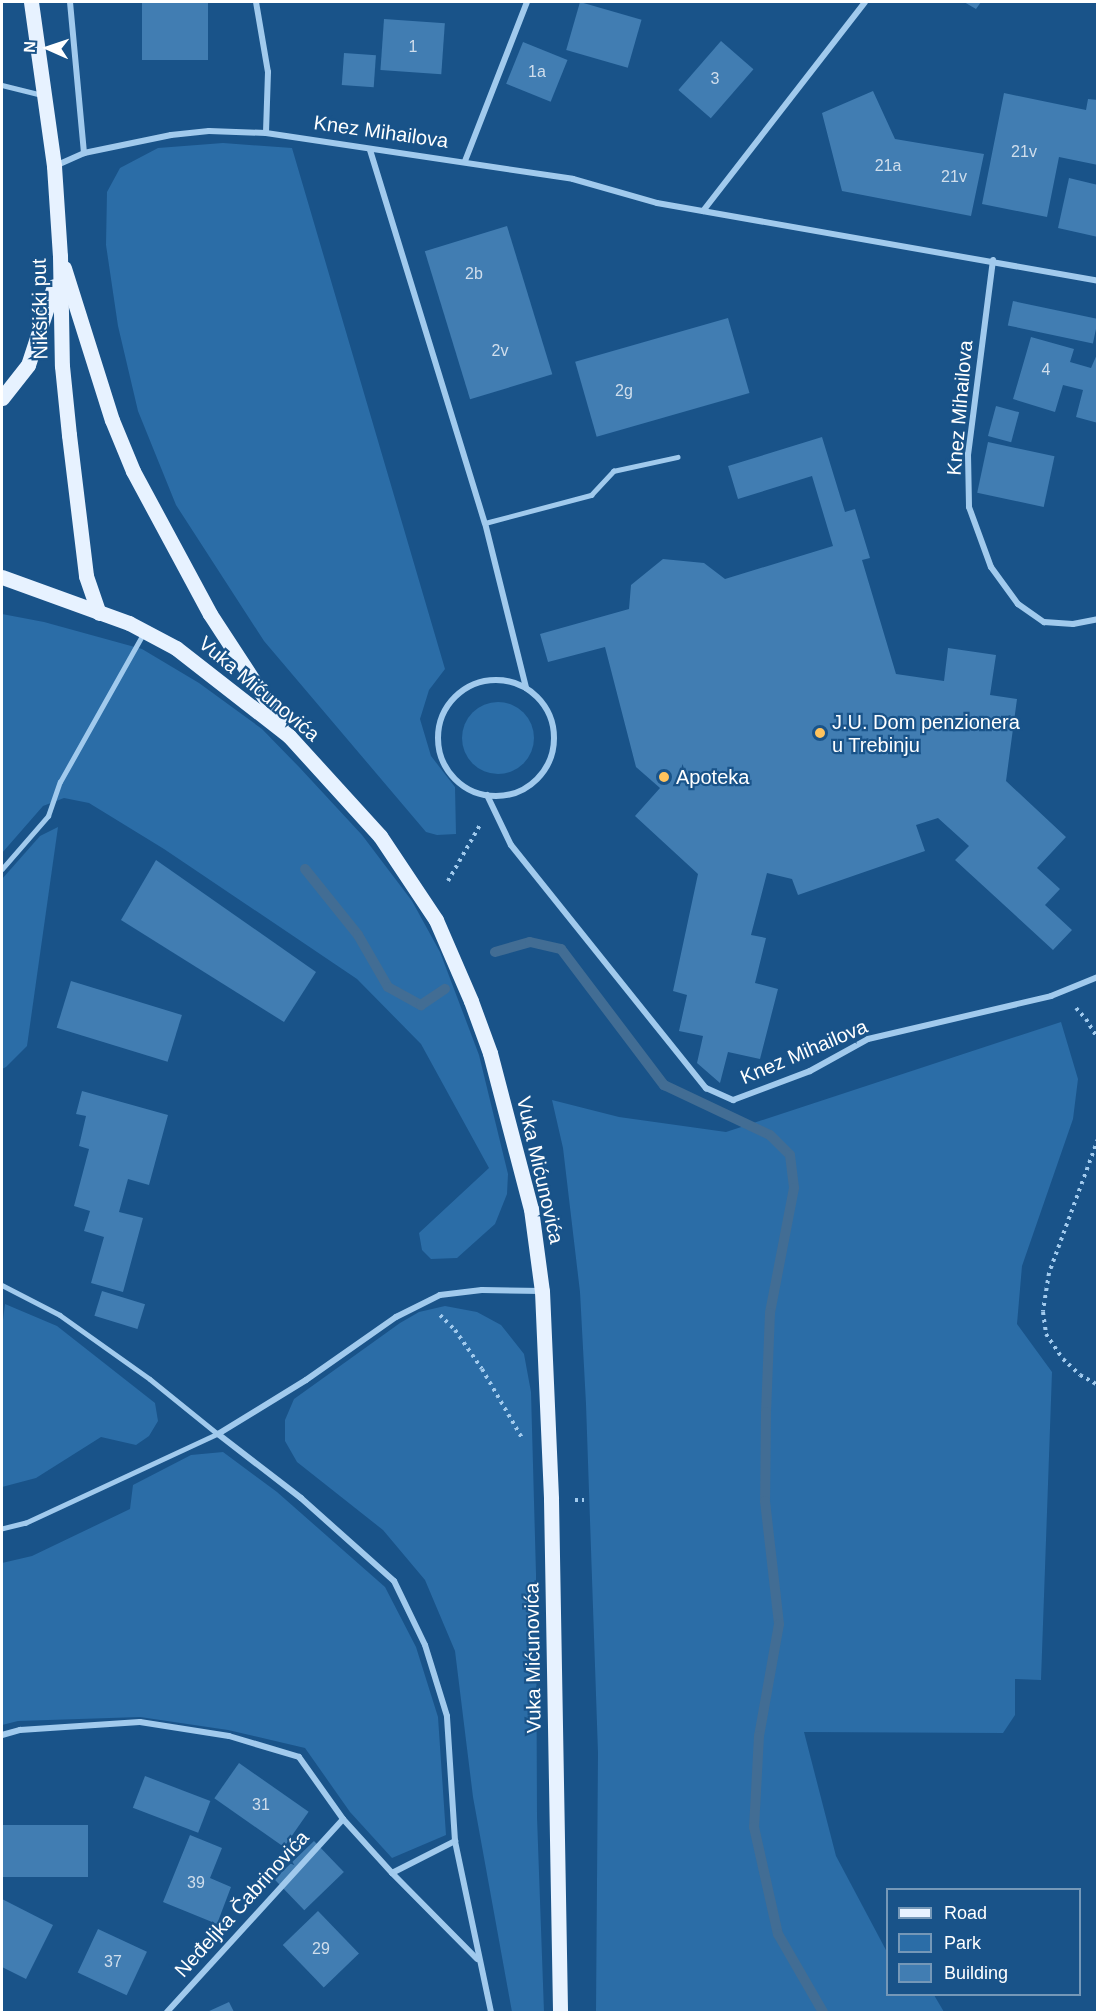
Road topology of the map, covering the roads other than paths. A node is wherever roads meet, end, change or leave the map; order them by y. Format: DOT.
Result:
graph roads {
  1 [pos="31,2"];
  2 [pos="70,2"];
  3 [pos="256,2"];
  4 [pos="527,2"];
  5 [pos="866,2"];
  6 [pos="2,85"];
  7 [pos="44,96"];
  8 [pos="266,132"];
  9 [pos="370,150"];
  10 [pos="84,153"];
  11 [pos="465,161"];
  12 [pos="54,166"];
  13 [pos="703,211"];
  14 [pos="60,256"];
  15 [pos="993,260"];
  16 [pos="1098,281"];
  17 [pos="2,398"];
  18 [pos="677,457"];
  19 [pos="485,523"];
  20 [pos="2,577"];
  21 [pos="99,613"];
  22 [pos="1098,619"];
  23 [pos="145,631"];
  24 [pos="526,688"];
  25 [pos="289,736"];
  26 [pos="487,795"];
  27 [pos="2,869"];
  28 [pos="1098,977"];
  29 [pos="2,1285"];
  30 [pos="542,1291"];
  31 [pos="218,1434"];
  32 [pos="2,1528"];
  33 [pos="2,1735"];
  34 [pos="343,1819"];
  35 [pos="455,1840"];
  36 [pos="392,1873"];
  37 [pos="478,1960"];
  38 [pos="167,2013"];
  39 [pos="491,2013"];
  40 [pos="560,2013"];
  1 -- 7 [label="main road, Nikšićki put"];
  2 -- 10 [label="street"];
  3 -- 8 [label="street"];
  4 -- 11 [label="street"];
  5 -- 13 [label="street"];
  6 -- 7 [label="lane"];
  7 -- 12 [label="main road, Nikšićki put"];
  8 -- 9 [label="street, Knez Mihailova"];
  8 -- 10 [label="street, Knez Mihailova"];
  9 -- 11 [label="street, Knez Mihailova"];
  9 -- 19 [label="street"];
  10 -- 12 [label="street, Knez Mihailova"];
  11 -- 13 [label="street, Knez Mihailova"];
  12 -- 14 [label="main road, Nikšićki put"];
  13 -- 15 [label="street, Knez Mihailova"];
  14 -- 17 [label="main road"];
  14 -- 21 [label="main road, Nikšićki put"];
  14 -- 25 [label="main road"];
  15 -- 16 [label="street, Knez Mihailova"];
  15 -- 22 [label="street, Knez Mihailova"];
  18 -- 19 [label="lane"];
  19 -- 24 [label="street"];
  20 -- 21 [label="main road, Vuka Mićunovića"];
  21 -- 23 [label="main road, Vuka Mićunovića"];
  23 -- 25 [label="main road, Vuka Mićunovića"];
  23 -- 27 [label="lane"];
  24 -- 26 [label="street"];
  24 -- 26 [label="street"];
  25 -- 30 [label="main road, Vuka Mićunovića"];
  26 -- 28 [label="street, Knez Mihailova"];
  29 -- 31 [label="lane"];
  30 -- 31 [label="street"];
  30 -- 40 [label="main road, Vuka Mićunovića"];
  31 -- 32 [label="lane"];
  31 -- 35 [label="street"];
  33 -- 34 [label="street"];
  34 -- 36 [label="street"];
  34 -- 38 [label="street, Neđeljka Čabrinovića"];
  35 -- 36 [label="street"];
  35 -- 37 [label="street"];
  36 -- 37 [label="street"];
  37 -- 39 [label="street"];
}
